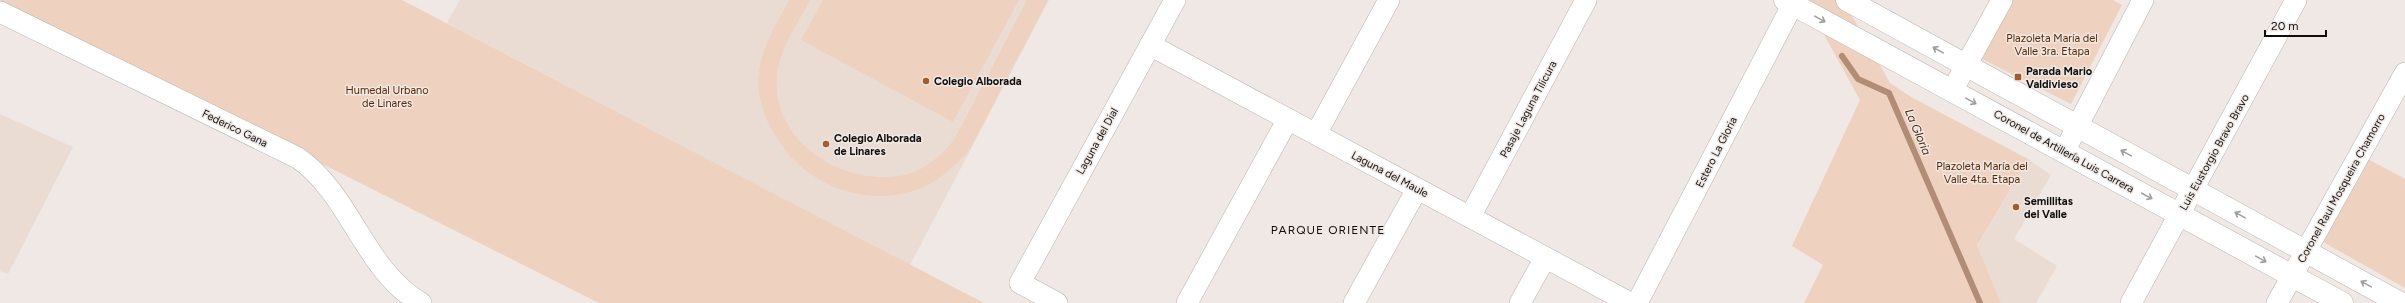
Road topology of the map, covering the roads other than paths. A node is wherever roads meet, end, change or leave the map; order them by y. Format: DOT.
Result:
graph roads {
  1 [pos="1175,0"];
  2 [pos="1389,0"];
  3 [pos="1586,0"];
  4 [pos="1847,0"];
  5 [pos="2002,0"];
  6 [pos="2143,0"];
  7 [pos="2296,0"];
  8 [pos="1791,1"];
  9 [pos="0,12"];
  10 [pos="1150,45"];
  11 [pos="1967,66"];
  12 [pos="2405,73"];
  13 [pos="1952,91"];
  14 [pos="1288,120"];
  15 [pos="2078,126"];
  16 [pos="1316,134"];
  17 [pos="2064,152"];
  18 [pos="1417,189"];
  19 [pos="2193,190"];
  20 [pos="2180,214"];
  21 [pos="1470,217"];
  22 [pos="2306,251"];
  23 [pos="1545,258"];
  24 [pos="2292,276"];
  25 [pos="422,303"];
  26 [pos="1057,303"];
  27 [pos="1187,303"];
  28 [pos="1354,303"];
  29 [pos="1520,303"];
  30 [pos="1630,303"];
  31 [pos="1637,303"];
  32 [pos="2130,303"];
  33 [pos="2277,303"];
  34 [pos="2342,303"];
  35 [pos="2400,303"];
  1 -- 10 [label="street, Laguna del Dial"];
  2 -- 16 [label="street"];
  3 -- 21 [label="street, Pasaje Laguna Tilicura"];
  11 -- 4 [label="street, one-way"];
  5 -- 11 [label="street"];
  6 -- 15 [label="street"];
  7 -- 19 [label="street, Luis Eustorgio Bravo Bravo"];
  8 -- 13 [label="street, Coronel de Artillería Luis Carrera, one-way"];
  8 -- 31 [label="street, Estero La Gloria"];
  9 -- 25 [label="street, Federico Gana"];
  10 -- 14 [label="street, Laguna del Maule"];
  10 -- 26 [label="street, Laguna del Dial"];
  11 -- 13 [label="street"];
  11 -- 15 [label="street"];
  12 -- 22 [label="street, Coronel Raul Mosqueira Chamorro"];
  13 -- 17 [label="street, Coronel de Artillería Luis Carrera, one-way"];
  14 -- 16 [label="street, Laguna del Maule"];
  14 -- 27 [label="street"];
  15 -- 17 [label="street"];
  19 -- 15 [label="street, one-way"];
  16 -- 18 [label="street, Laguna del Maule"];
  17 -- 20 [label="street, Coronel de Artillería Luis Carrera, one-way"];
  18 -- 21 [label="street, Laguna del Maule"];
  18 -- 28 [label="street"];
  19 -- 20 [label="street, Luis Eustorgio Bravo Bravo"];
  22 -- 19 [label="street, one-way"];
  20 -- 24 [label="street, Coronel de Artillería Luis Carrera, one-way"];
  20 -- 32 [label="street, Luis Eustorgio Bravo Bravo"];
  21 -- 23 [label="street, Laguna del Maule"];
  22 -- 24 [label="street, Coronel Raul Mosqueira Chamorro"];
  35 -- 22 [label="street, one-way"];
  23 -- 29 [label="street"];
  23 -- 30 [label="street, Laguna del Maule"];
  24 -- 33 [label="street, Coronel Raul Mosqueira Chamorro"];
  24 -- 34 [label="street, Coronel de Artillería Luis Carrera"];
}
